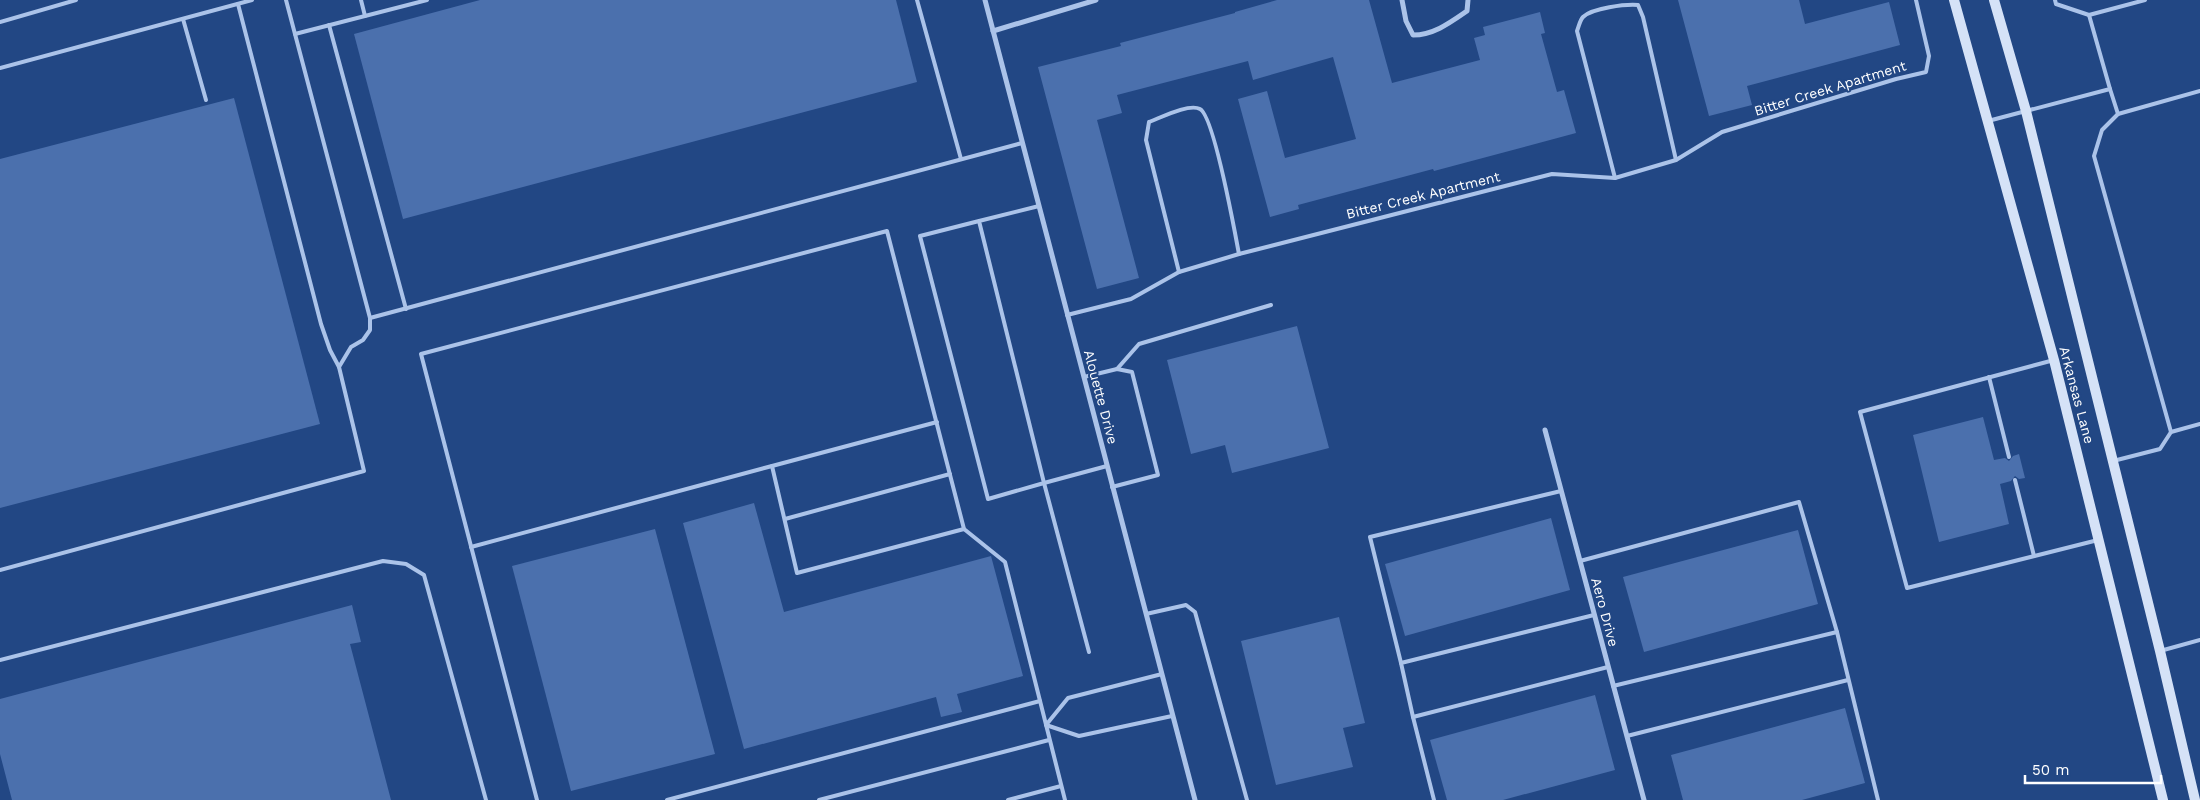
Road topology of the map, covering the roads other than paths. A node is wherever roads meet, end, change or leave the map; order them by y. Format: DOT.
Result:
graph roads {
  1 [pos="76,0"];
  2 [pos="252,0"];
  3 [pos="286,0"];
  4 [pos="361,0"];
  5 [pos="428,0"];
  6 [pos="917,0"];
  7 [pos="985,0"];
  8 [pos="1096,0"];
  9 [pos="1402,0"];
  10 [pos="1468,0"];
  11 [pos="1916,0"];
  12 [pos="1954,0"];
  13 [pos="1994,0"];
  14 [pos="2055,0"];
  15 [pos="2145,0"];
  16 [pos="238,4"];
  17 [pos="365,16"];
  18 [pos="2089,16"];
  19 [pos="184,19"];
  20 [pos="0,22"];
  21 [pos="329,25"];
  22 [pos="993,31"];
  23 [pos="295,34"];
  24 [pos="0,68"];
  25 [pos="2110,89"];
  26 [pos="2200,91"];
  27 [pos="206,100"];
  28 [pos="2026,112"];
  29 [pos="2118,114"];
  30 [pos="1988,121"];
  31 [pos="1022,143"];
  32 [pos="962,159"];
  33 [pos="1676,160"];
  34 [pos="1614,178"];
  35 [pos="1039,206"];
  36 [pos="979,221"];
  37 [pos="1239,254"];
  38 [pos="1179,272"];
  39 [pos="1271,305"];
  40 [pos="406,308"];
  41 [pos="1067,316"];
  42 [pos="370,318"];
  43 [pos="2054,360"];
  44 [pos="339,367"];
  45 [pos="1117,370"];
  46 [pos="1084,377"];
  47 [pos="1989,377"];
  48 [pos="937,422"];
  49 [pos="2200,424"];
  50 [pos="1545,430"];
  51 [pos="2171,432"];
  52 [pos="2009,456"];
  53 [pos="2113,461"];
  54 [pos="772,466"];
  55 [pos="1107,466"];
  56 [pos="950,474"];
  57 [pos="2015,480"];
  58 [pos="1044,483"];
  59 [pos="1112,487"];
  60 [pos="1561,491"];
  61 [pos="785,518"];
  62 [pos="964,528"];
  63 [pos="2100,539"];
  64 [pos="471,547"];
  65 [pos="2034,556"];
  66 [pos="1580,561"];
  67 [pos="0,570"];
  68 [pos="1146,614"];
  69 [pos="1594,615"];
  70 [pos="1837,632"];
  71 [pos="2200,640"];
  72 [pos="2160,651"];
  73 [pos="1089,652"];
  74 [pos="0,660"];
  75 [pos="1401,663"];
  76 [pos="1608,667"];
  77 [pos="1162,674"];
  78 [pos="1848,680"];
  79 [pos="1613,686"];
  80 [pos="1040,702"];
  81 [pos="1172,716"];
  82 [pos="1413,717"];
  83 [pos="1046,725"];
  84 [pos="1627,736"];
  85 [pos="1050,740"];
  86 [pos="1061,786"];
  87 [pos="486,800"];
  88 [pos="536,800"];
  89 [pos="667,800"];
  90 [pos="819,800"];
  91 [pos="1008,800"];
  92 [pos="1065,800"];
  93 [pos="1195,800"];
  94 [pos="1248,800"];
  95 [pos="1434,800"];
  96 [pos="1644,800"];
  97 [pos="1878,800"];
  98 [pos="2163,800"];
  99 [pos="2195,800"];
  1 -- 20 [label="lane"];
  2 -- 16 [label="lane"];
  3 -- 23 [label="lane"];
  4 -- 17 [label="lane"];
  5 -- 17 [label="lane"];
  6 -- 32 [label="lane"];
  7 -- 22 [label="street, Alouette Drive"];
  8 -- 22 [label="street"];
  9 -- 10 [label="street"];
  11 -- 33 [label="lane, Bitter Creek Apartment"];
  12 -- 30 [label="main road, Arkansas Lane"];
  13 -- 28 [label="main road, Arkansas Lane"];
  14 -- 18 [label="lane"];
  15 -- 18 [label="lane"];
  16 -- 19 [label="lane"];
  16 -- 44 [label="lane"];
  17 -- 21 [label="lane"];
  18 -- 25 [label="lane"];
  19 -- 24 [label="lane"];
  19 -- 27 [label="lane"];
  21 -- 23 [label="lane"];
  21 -- 40 [label="lane"];
  22 -- 31 [label="street, Alouette Drive"];
  23 -- 42 [label="lane"];
  25 -- 28 [label="lane"];
  25 -- 29 [label="lane"];
  26 -- 29 [label="lane"];
  28 -- 30 [label="lane"];
  28 -- 53 [label="main road, Arkansas Lane"];
  29 -- 51 [label="lane"];
  30 -- 43 [label="main road, Arkansas Lane"];
  31 -- 32 [label="lane"];
  31 -- 35 [label="street, Alouette Drive"];
  32 -- 40 [label="lane"];
  33 -- 34 [label="lane, Bitter Creek Apartment"];
  33 -- 34 [label="lane"];
  34 -- 37 [label="lane, Bitter Creek Apartment"];
  35 -- 36 [label="lane"];
  35 -- 41 [label="street, Alouette Drive"];
  36 -- 58 [label="lane"];
  36 -- 58 [label="lane"];
  37 -- 38 [label="lane, Bitter Creek Apartment"];
  37 -- 38 [label="lane"];
  38 -- 41 [label="lane, Bitter Creek Apartment"];
  39 -- 45 [label="lane"];
  40 -- 42 [label="lane"];
  41 -- 46 [label="street, Alouette Drive"];
  42 -- 44 [label="lane"];
  43 -- 47 [label="lane"];
  43 -- 63 [label="main road, Arkansas Lane"];
  44 -- 67 [label="lane"];
  45 -- 46 [label="lane"];
  45 -- 59 [label="lane"];
  46 -- 55 [label="street, Alouette Drive"];
  47 -- 52 [label="lane"];
  47 -- 65 [label="lane"];
  48 -- 54 [label="lane"];
  48 -- 56 [label="lane"];
  48 -- 64 [label="lane"];
  49 -- 51 [label="lane"];
  50 -- 60 [label="street, Aero Drive"];
  51 -- 53 [label="lane"];
  53 -- 72 [label="main road, Arkansas Lane"];
  54 -- 61 [label="lane"];
  54 -- 64 [label="lane"];
  55 -- 58 [label="lane"];
  55 -- 59 [label="street, Alouette Drive"];
  56 -- 61 [label="lane"];
  56 -- 62 [label="lane"];
  57 -- 65 [label="lane"];
  58 -- 73 [label="lane"];
  59 -- 68 [label="street, Alouette Drive"];
  60 -- 66 [label="street, Aero Drive"];
  60 -- 75 [label="lane"];
  61 -- 62 [label="lane"];
  62 -- 80 [label="lane"];
  63 -- 65 [label="lane"];
  63 -- 98 [label="main road, Arkansas Lane"];
  64 -- 88 [label="lane"];
  66 -- 69 [label="street, Aero Drive"];
  66 -- 70 [label="lane"];
  68 -- 77 [label="street, Alouette Drive"];
  68 -- 94 [label="lane"];
  69 -- 75 [label="lane"];
  69 -- 76 [label="street, Aero Drive"];
  70 -- 78 [label="lane"];
  70 -- 79 [label="lane"];
  71 -- 72 [label="lane"];
  72 -- 99 [label="main road, Arkansas Lane"];
  74 -- 87 [label="lane"];
  75 -- 82 [label="lane"];
  76 -- 79 [label="street, Aero Drive"];
  76 -- 82 [label="lane"];
  77 -- 81 [label="street, Alouette Drive"];
  77 -- 83 [label="lane"];
  78 -- 84 [label="lane"];
  78 -- 97 [label="lane"];
  79 -- 84 [label="street, Aero Drive"];
  80 -- 83 [label="lane"];
  80 -- 89 [label="lane"];
  81 -- 83 [label="lane"];
  81 -- 93 [label="street, Alouette Drive"];
  82 -- 95 [label="lane"];
  83 -- 85 [label="lane"];
  84 -- 96 [label="street, Aero Drive"];
  85 -- 86 [label="lane"];
  85 -- 90 [label="lane"];
  86 -- 91 [label="lane"];
  86 -- 92 [label="lane"];
}
